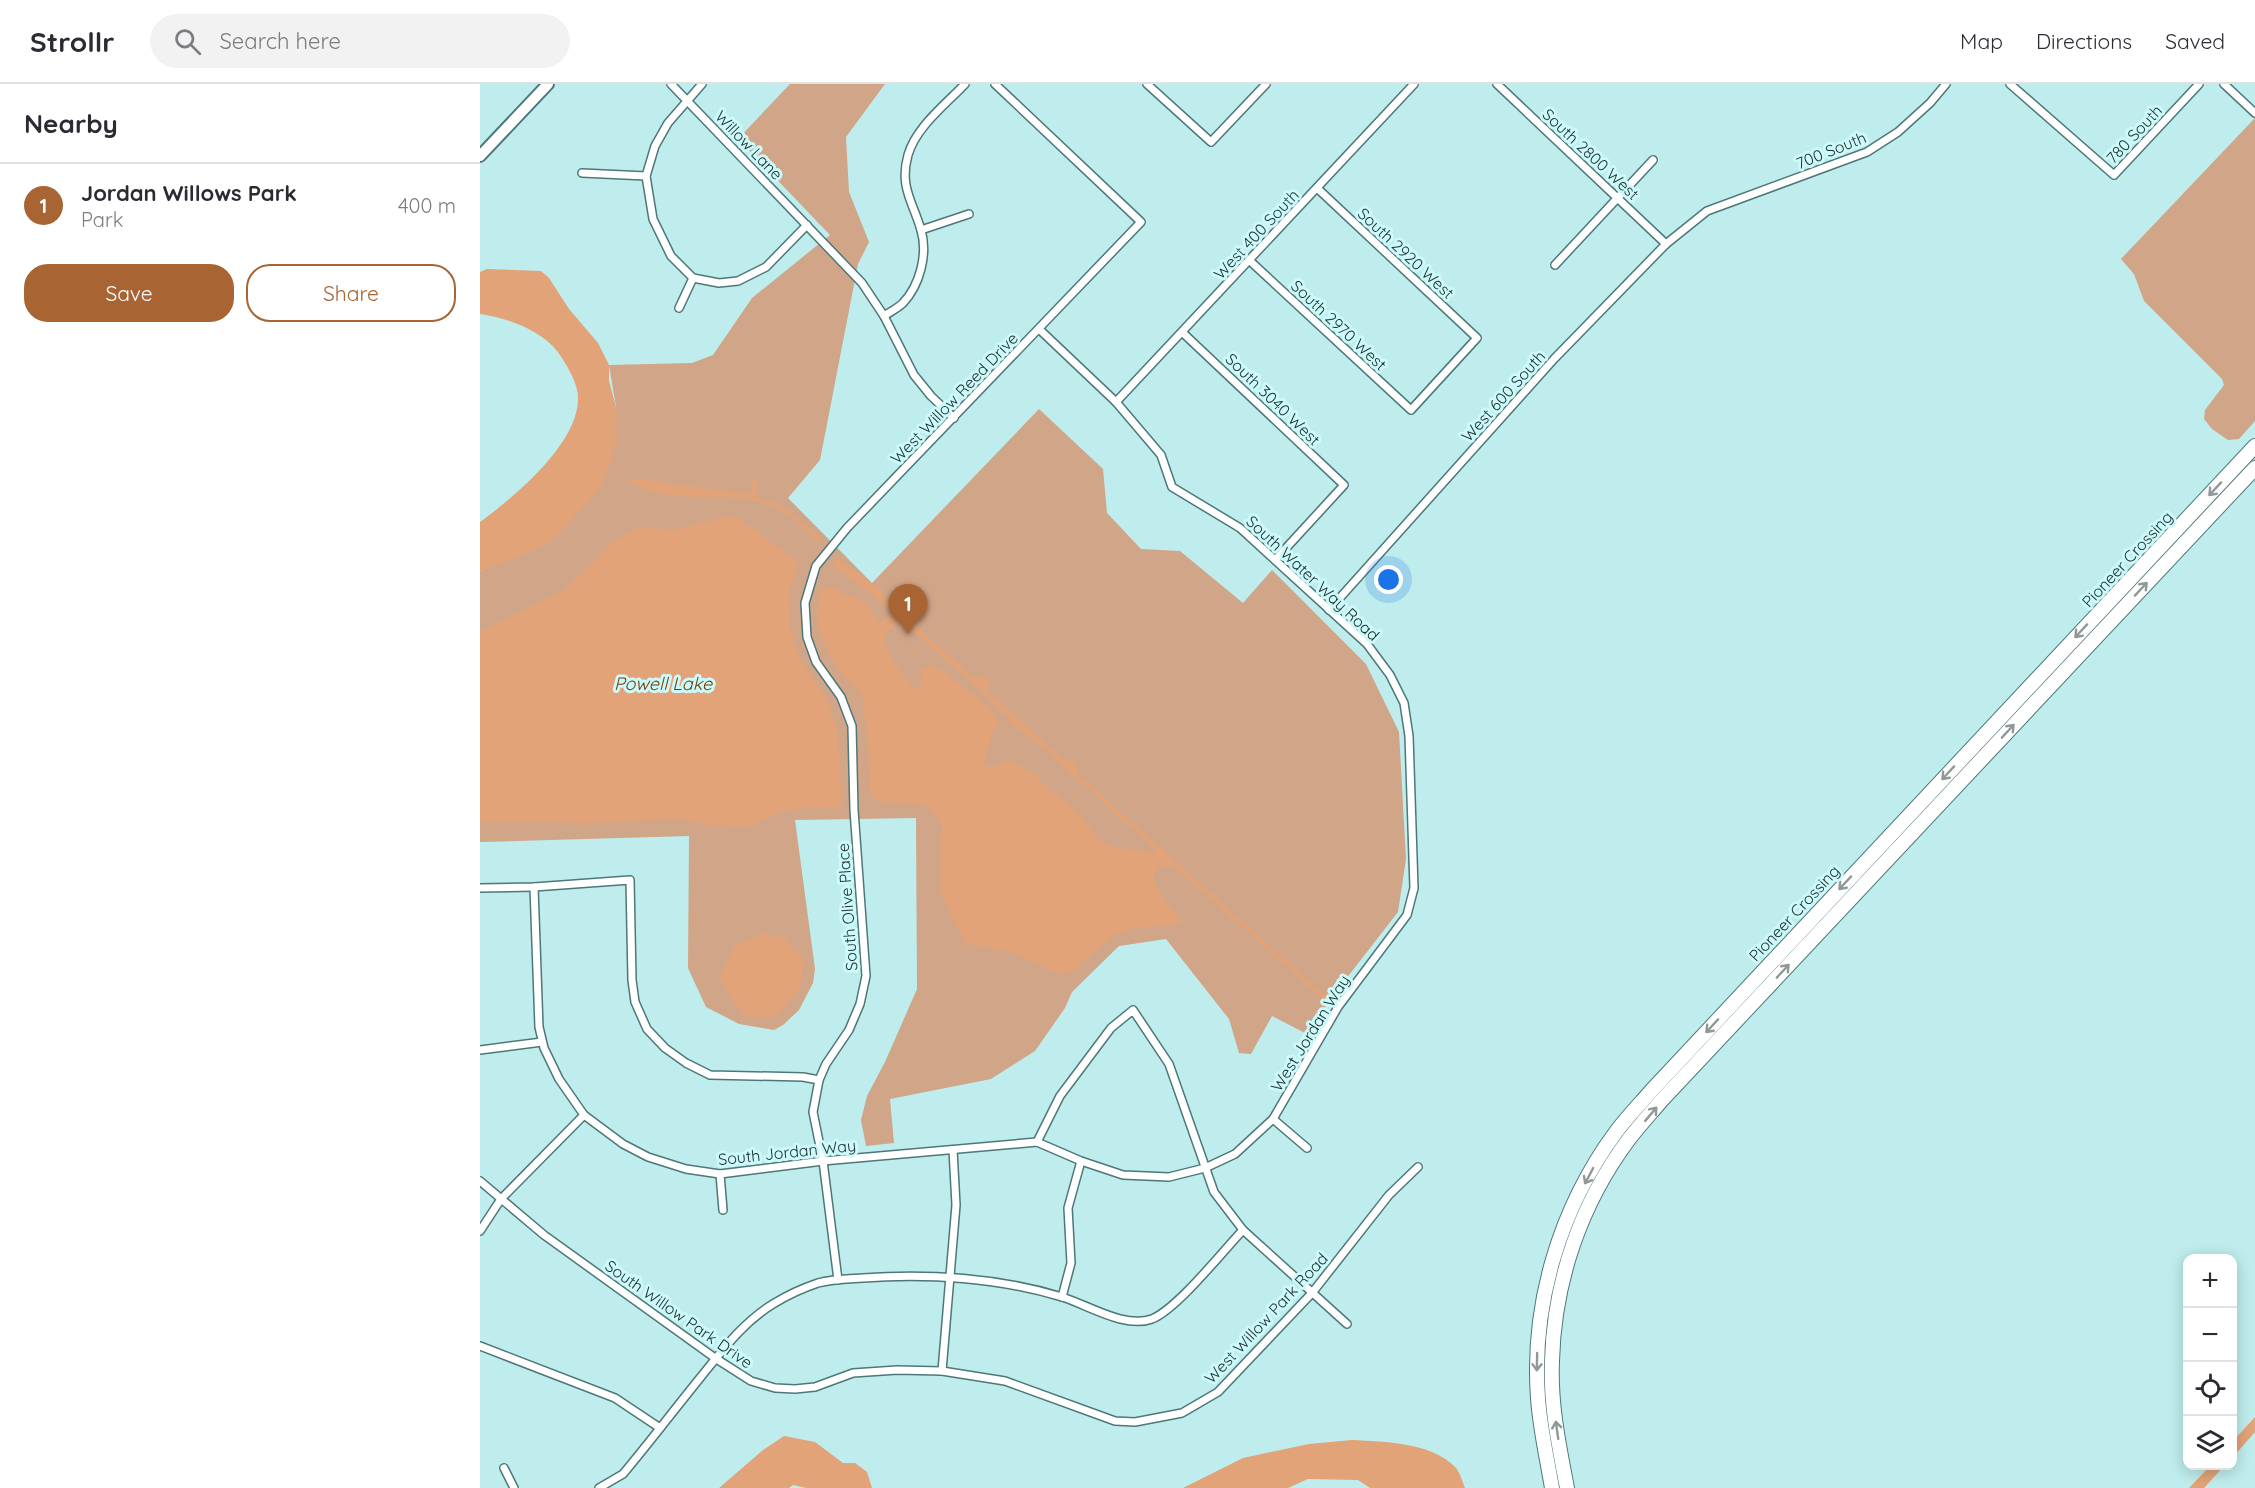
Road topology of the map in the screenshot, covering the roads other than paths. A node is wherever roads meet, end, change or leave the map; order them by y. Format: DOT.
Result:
graph roads {
  1 [pos="548,84"];
  2 [pos="671,84"];
  3 [pos="702,84"];
  4 [pos="965,84"];
  5 [pos="994,84"];
  6 [pos="1147,84"];
  7 [pos="1266,84"];
  8 [pos="1414,84"];
  9 [pos="1497,84"];
  10 [pos="1946,84"];
  11 [pos="2010,84"];
  12 [pos="2199,84"];
  13 [pos="2224,84"];
  14 [pos="687,101"];
  15 [pos="2255,113"];
  16 [pos="480,156"];
  17 [pos="1653,160"];
  18 [pos="582,173"];
  19 [pos="646,176"];
  20 [pos="1317,188"];
  21 [pos="1618,198"];
  22 [pos="1707,211"];
  23 [pos="969,214"];
  24 [pos="807,225"];
  25 [pos="921,230"];
  26 [pos="1666,244"];
  27 [pos="1249,260"];
  28 [pos="1555,265"];
  29 [pos="693,278"];
  30 [pos="679,308"];
  31 [pos="884,316"];
  32 [pos="1039,329"];
  33 [pos="1183,333"];
  34 [pos="1116,402"];
  35 [pos="1411,410"];
  36 [pos="954,418"];
  37 [pos="2255,446"];
  38 [pos="2255,468"];
  39 [pos="1276,559"];
  40 [pos="805,603"];
  41 [pos="1329,609"];
  42 [pos="480,888"];
  43 [pos="534,888"];
  44 [pos="1414,888"];
  45 [pos="542,1042"];
  46 [pos="480,1050"];
  47 [pos="819,1080"];
  48 [pos="584,1115"];
  49 [pos="1273,1119"];
  50 [pos="1037,1142"];
  51 [pos="1307,1148"];
  52 [pos="952,1150"];
  53 [pos="1235,1154"];
  54 [pos="823,1161"];
  55 [pos="1081,1161"];
  56 [pos="1418,1167"];
  57 [pos="1205,1168"];
  58 [pos="720,1174"];
  59 [pos="480,1181"];
  60 [pos="501,1199"];
  61 [pos="723,1210"];
  62 [pos="1243,1230"];
  63 [pos="480,1231"];
  64 [pos="950,1279"];
  65 [pos="838,1280"];
  66 [pos="1312,1293"];
  67 [pos="1062,1297"];
  68 [pos="1347,1324"];
  69 [pos="480,1346"];
  70 [pos="716,1358"];
  71 [pos="942,1371"];
  72 [pos="1134,1422"];
  73 [pos="660,1428"];
  74 [pos="504,1468"];
  75 [pos="514,1488"];
  76 [pos="599,1488"];
  77 [pos="1552,1488"];
  78 [pos="1567,1488"];
  1 -- 16 [label="main road"];
  2 -- 14 [label="street, Willow Lane"];
  3 -- 14 [label="street"];
  4 -- 25 [label="street"];
  5 -- 32 [label="street, West Willow Reed Drive"];
  6 -- 7 [label="street"];
  8 -- 20 [label="street, West 400 South"];
  9 -- 21 [label="street, South 2800 West"];
  10 -- 22 [label="street, 700 South"];
  11 -- 12 [label="street, 780 South"];
  13 -- 15 [label="street"];
  14 -- 19 [label="street"];
  14 -- 24 [label="street, Willow Lane"];
  17 -- 21 [label="street"];
  18 -- 19 [label="street"];
  19 -- 29 [label="street"];
  20 -- 27 [label="street, West 400 South"];
  20 -- 35 [label="street, South 2920 West"];
  21 -- 26 [label="street, South 2800 West"];
  21 -- 28 [label="street"];
  22 -- 26 [label="street, West 600 South"];
  23 -- 25 [label="street"];
  24 -- 29 [label="street"];
  24 -- 31 [label="street, Willow Lane"];
  25 -- 31 [label="street"];
  26 -- 41 [label="street, West 600 South"];
  27 -- 33 [label="street, West 400 South"];
  27 -- 35 [label="street, South 2970 West"];
  29 -- 30 [label="street"];
  31 -- 36 [label="street, Willow Lane"];
  32 -- 34 [label="street, South Water Way Road"];
  32 -- 36 [label="street, West Willow Reed Drive"];
  33 -- 34 [label="street, West 400 South"];
  33 -- 39 [label="street, South 3040 West"];
  34 -- 39 [label="street, South Water Way Road"];
  36 -- 40 [label="street, West Willow Reed Drive"];
  37 -- 77 [label="highway, Pioneer Crossing, one-way"];
  78 -- 38 [label="highway, Pioneer Crossing, one-way"];
  39 -- 41 [label="street, South Water Way Road"];
  40 -- 47 [label="street, South Olive Place"];
  41 -- 44 [label="street, South Water Way Road"];
  42 -- 43 [label="street"];
  43 -- 45 [label="street, South Jordan Way"];
  43 -- 47 [label="street"];
  44 -- 49 [label="street, West Jordan Way"];
  45 -- 46 [label="street"];
  45 -- 48 [label="street, South Jordan Way"];
  47 -- 54 [label="street, South Olive Place"];
  48 -- 58 [label="street, South Jordan Way"];
  48 -- 60 [label="street"];
  49 -- 51 [label="street"];
  49 -- 53 [label="street, West Jordan Way"];
  50 -- 52 [label="street, South Jordan Way"];
  50 -- 55 [label="street, South Jordan Way"];
  50 -- 57 [label="street"];
  52 -- 54 [label="street, South Jordan Way"];
  52 -- 64 [label="street"];
  53 -- 57 [label="street, South Jordan Way"];
  54 -- 58 [label="street, South Jordan Way"];
  54 -- 65 [label="street, South Olive Place"];
  55 -- 57 [label="street, South Jordan Way"];
  55 -- 67 [label="street"];
  56 -- 66 [label="street, West Willow Park Road"];
  57 -- 62 [label="street"];
  58 -- 61 [label="street"];
  59 -- 60 [label="street, South Willow Park Drive"];
  60 -- 63 [label="street"];
  60 -- 70 [label="street, South Willow Park Drive"];
  62 -- 66 [label="street"];
  62 -- 67 [label="street"];
  64 -- 65 [label="street"];
  64 -- 67 [label="street"];
  64 -- 71 [label="street"];
  65 -- 70 [label="street"];
  66 -- 68 [label="street"];
  66 -- 72 [label="street, West Willow Park Road"];
  69 -- 73 [label="street"];
  70 -- 71 [label="street, South Willow Park Drive"];
  70 -- 73 [label="street"];
  71 -- 72 [label="street, South Willow Park Drive"];
  73 -- 76 [label="street"];
  74 -- 75 [label="street"];
}
